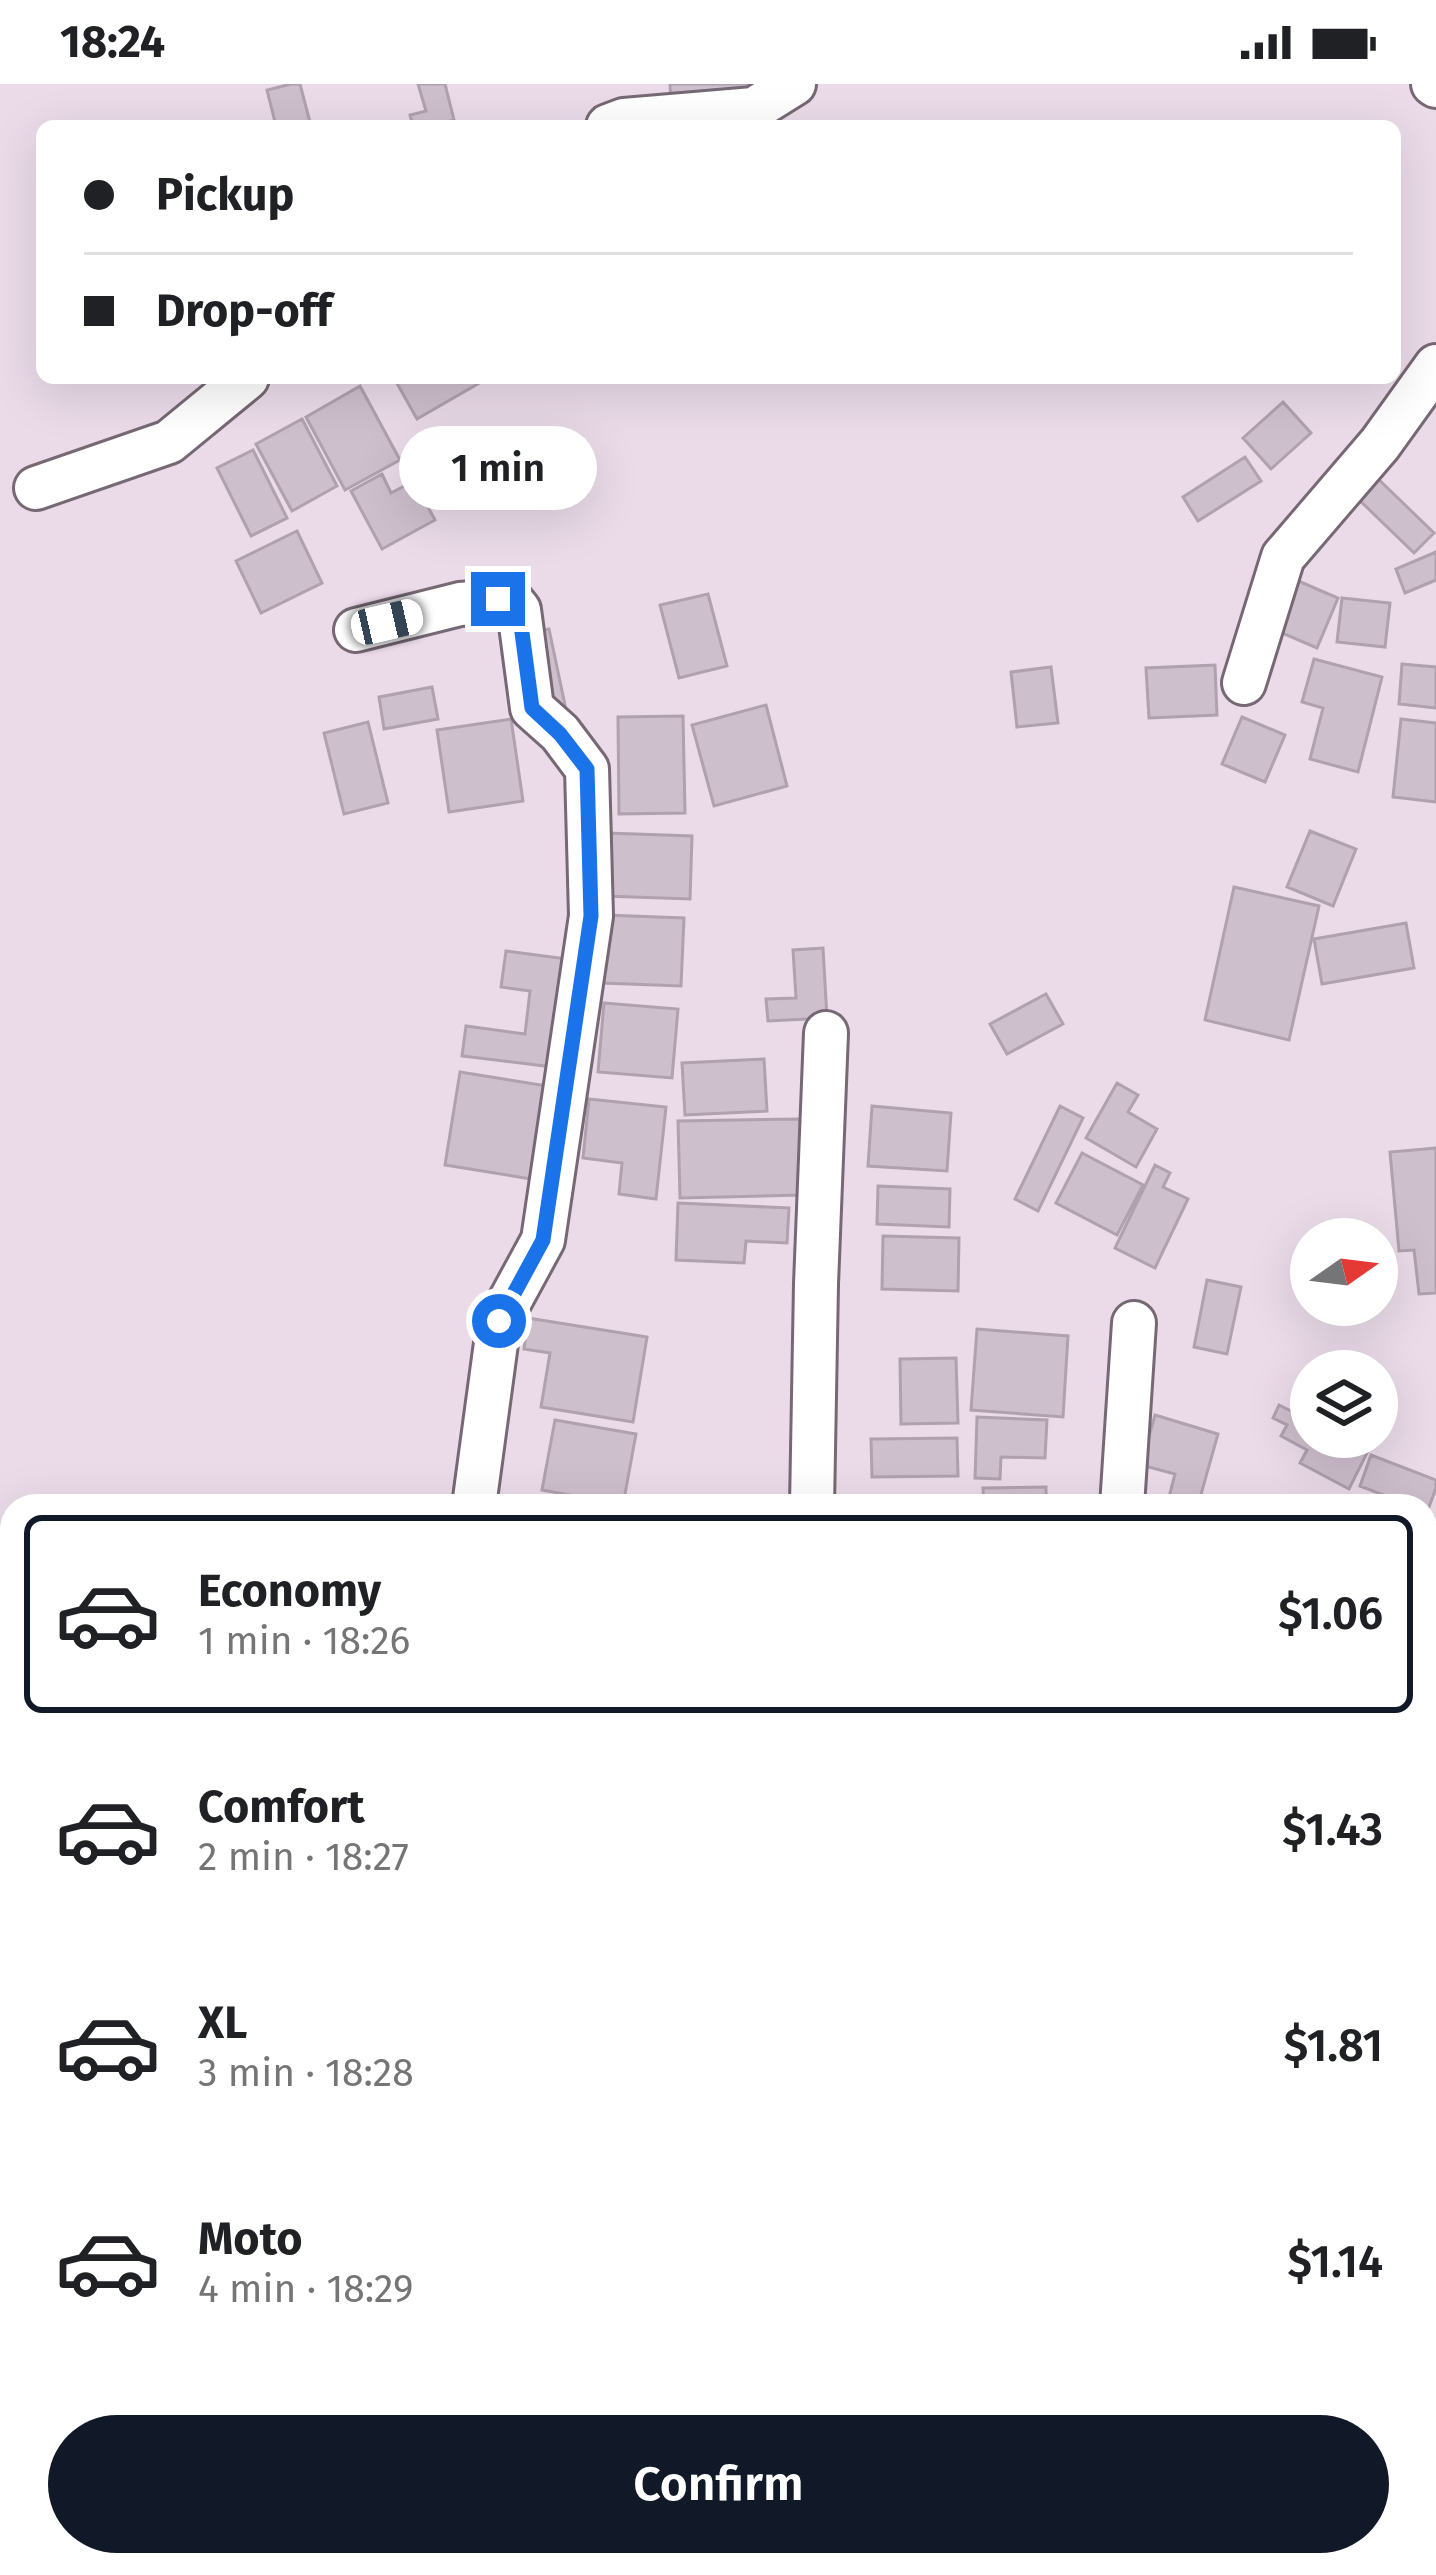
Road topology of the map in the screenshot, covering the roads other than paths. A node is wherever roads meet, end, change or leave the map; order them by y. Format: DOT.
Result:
graph roads {
  1 [pos="794,84"];
  2 [pos="624,120"];
  3 [pos="1436,366"];
  4 [pos="240,384"];
  5 [pos="36,488"];
  6 [pos="356,630"];
  7 [pos="1244,683"];
  8 [pos="826,1033"];
  9 [pos="1135,1323"];
  10 [pos="476,1494"];
  11 [pos="812,1494"];
  12 [pos="1124,1494"];
  1 -- 2 [label="street"];
  3 -- 7 [label="street"];
  4 -- 5 [label="street"];
  6 -- 10 [label="street"];
  8 -- 11 [label="street"];
  9 -- 12 [label="street"];
}
